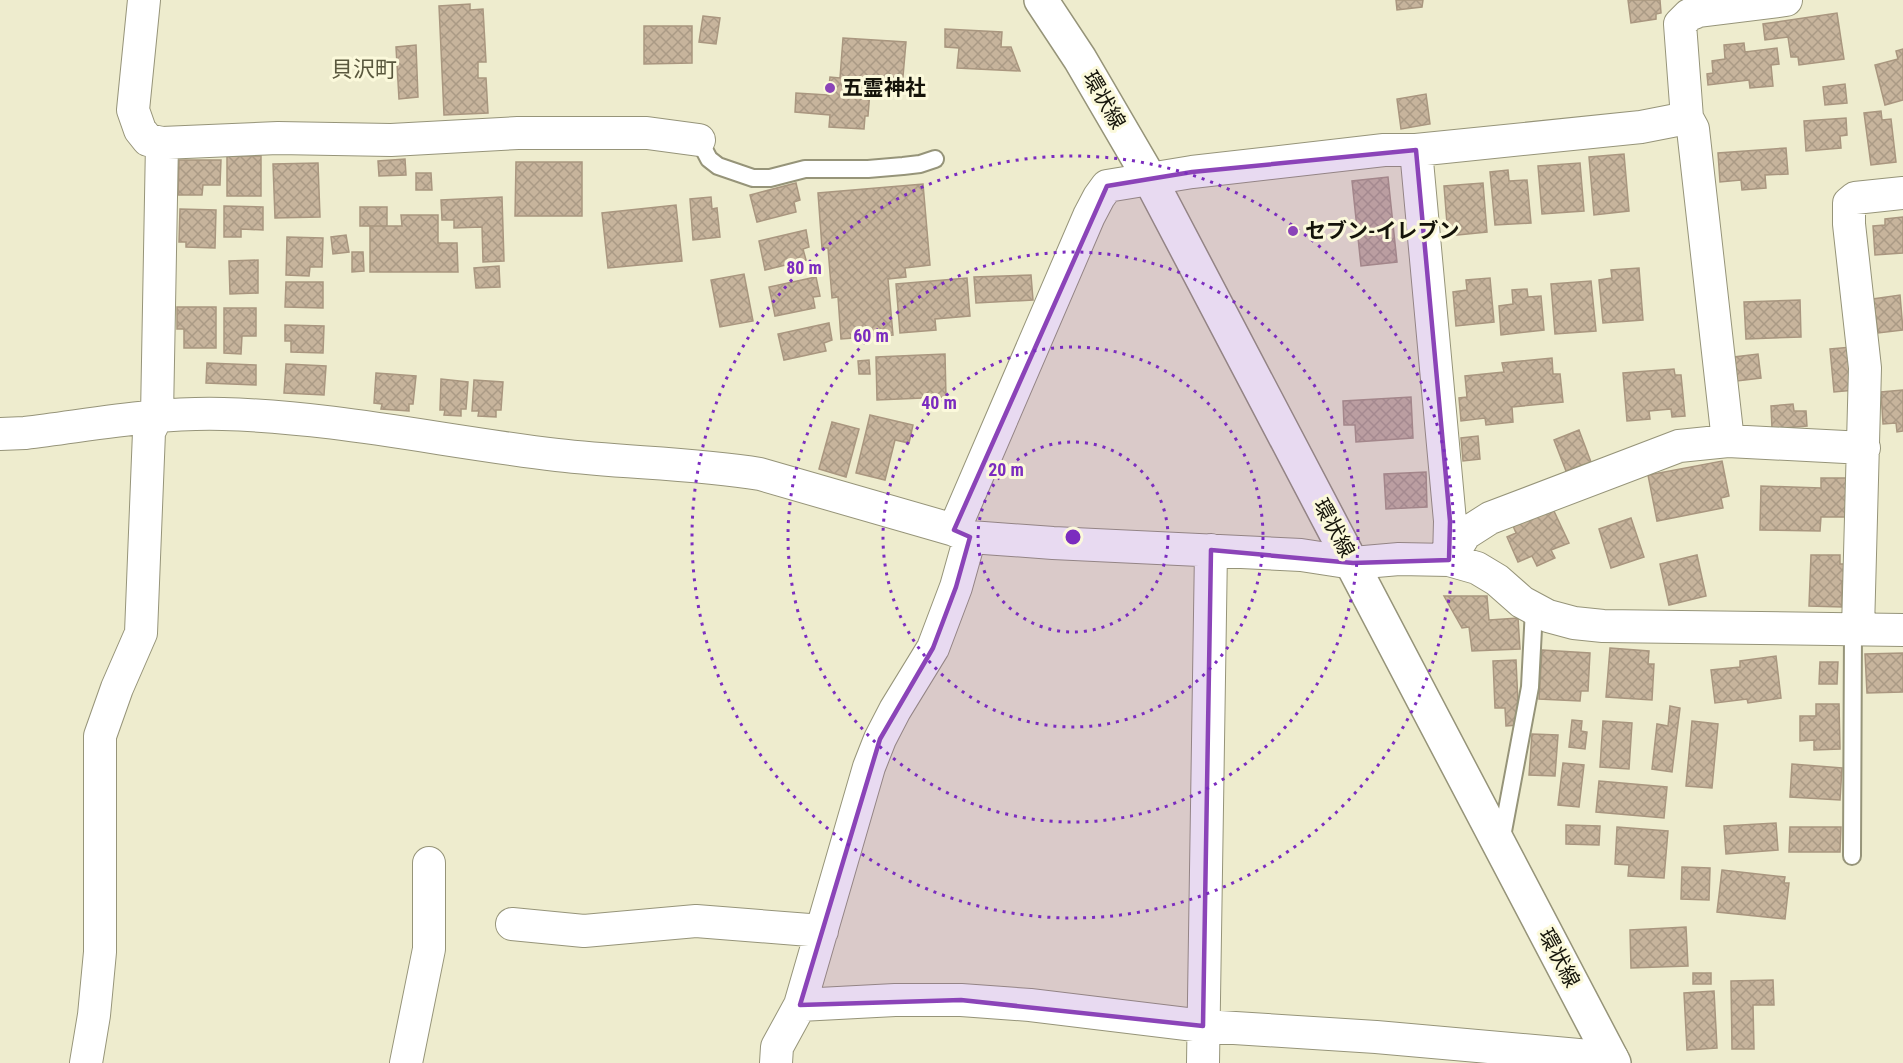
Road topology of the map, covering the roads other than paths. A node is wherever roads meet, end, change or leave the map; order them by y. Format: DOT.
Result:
graph roads {
  1 [pos="144,0"];
  2 [pos="1041,0"];
  3 [pos="1786,0"];
  4 [pos="1678,12"];
  5 [pos="1687,118"];
  6 [pos="699,140"];
  7 [pos="162,143"];
  8 [pos="1416,150"];
  9 [pos="935,159"];
  10 [pos="1150,179"];
  11 [pos="1903,193"];
  12 [pos="157,416"];
  13 [pos="0,434"];
  14 [pos="1728,441"];
  15 [pos="1864,448"];
  16 [pos="962,533"];
  17 [pos="1211,550"];
  18 [pos="1449,560"];
  19 [pos="1353,563"];
  20 [pos="1534,609"];
  21 [pos="1856,629"];
  22 [pos="1903,630"];
  23 [pos="1500,845"];
  24 [pos="1852,856"];
  25 [pos="429,862"];
  26 [pos="512,924"];
  27 [pos="822,931"];
  28 [pos="800,1005"];
  29 [pos="1203,1026"];
  30 [pos="1613,1060"];
  31 [pos="86,1063"];
  32 [pos="406,1063"];
  33 [pos="776,1063"];
  34 [pos="1203,1063"];
  1 -- 7 [label="street"];
  2 -- 10 [label="street, 環状線"];
  3 -- 4 [label="street"];
  4 -- 5 [label="street"];
  5 -- 8 [label="street"];
  5 -- 14 [label="street"];
  6 -- 7 [label="street"];
  6 -- 9 [label="lane"];
  7 -- 12 [label="street"];
  8 -- 10 [label="street"];
  8 -- 18 [label="street"];
  10 -- 16 [label="street"];
  10 -- 19 [label="street, 環状線"];
  11 -- 15 [label="street"];
  12 -- 13 [label="street"];
  12 -- 16 [label="street"];
  12 -- 31 [label="street"];
  14 -- 15 [label="street"];
  14 -- 18 [label="street"];
  15 -- 21 [label="street"];
  16 -- 17 [label="street"];
  16 -- 27 [label="street"];
  17 -- 19 [label="street"];
  17 -- 29 [label="street"];
  18 -- 19 [label="street"];
  18 -- 20 [label="street"];
  19 -- 23 [label="street, 環状線"];
  20 -- 21 [label="street"];
  20 -- 23 [label="lane"];
  21 -- 22 [label="street"];
  21 -- 24 [label="lane"];
  23 -- 30 [label="street, 環状線"];
  25 -- 32 [label="street"];
  26 -- 27 [label="street"];
  27 -- 28 [label="street"];
  28 -- 29 [label="street"];
  28 -- 33 [label="street"];
  29 -- 30 [label="street"];
  29 -- 34 [label="street"];
}
